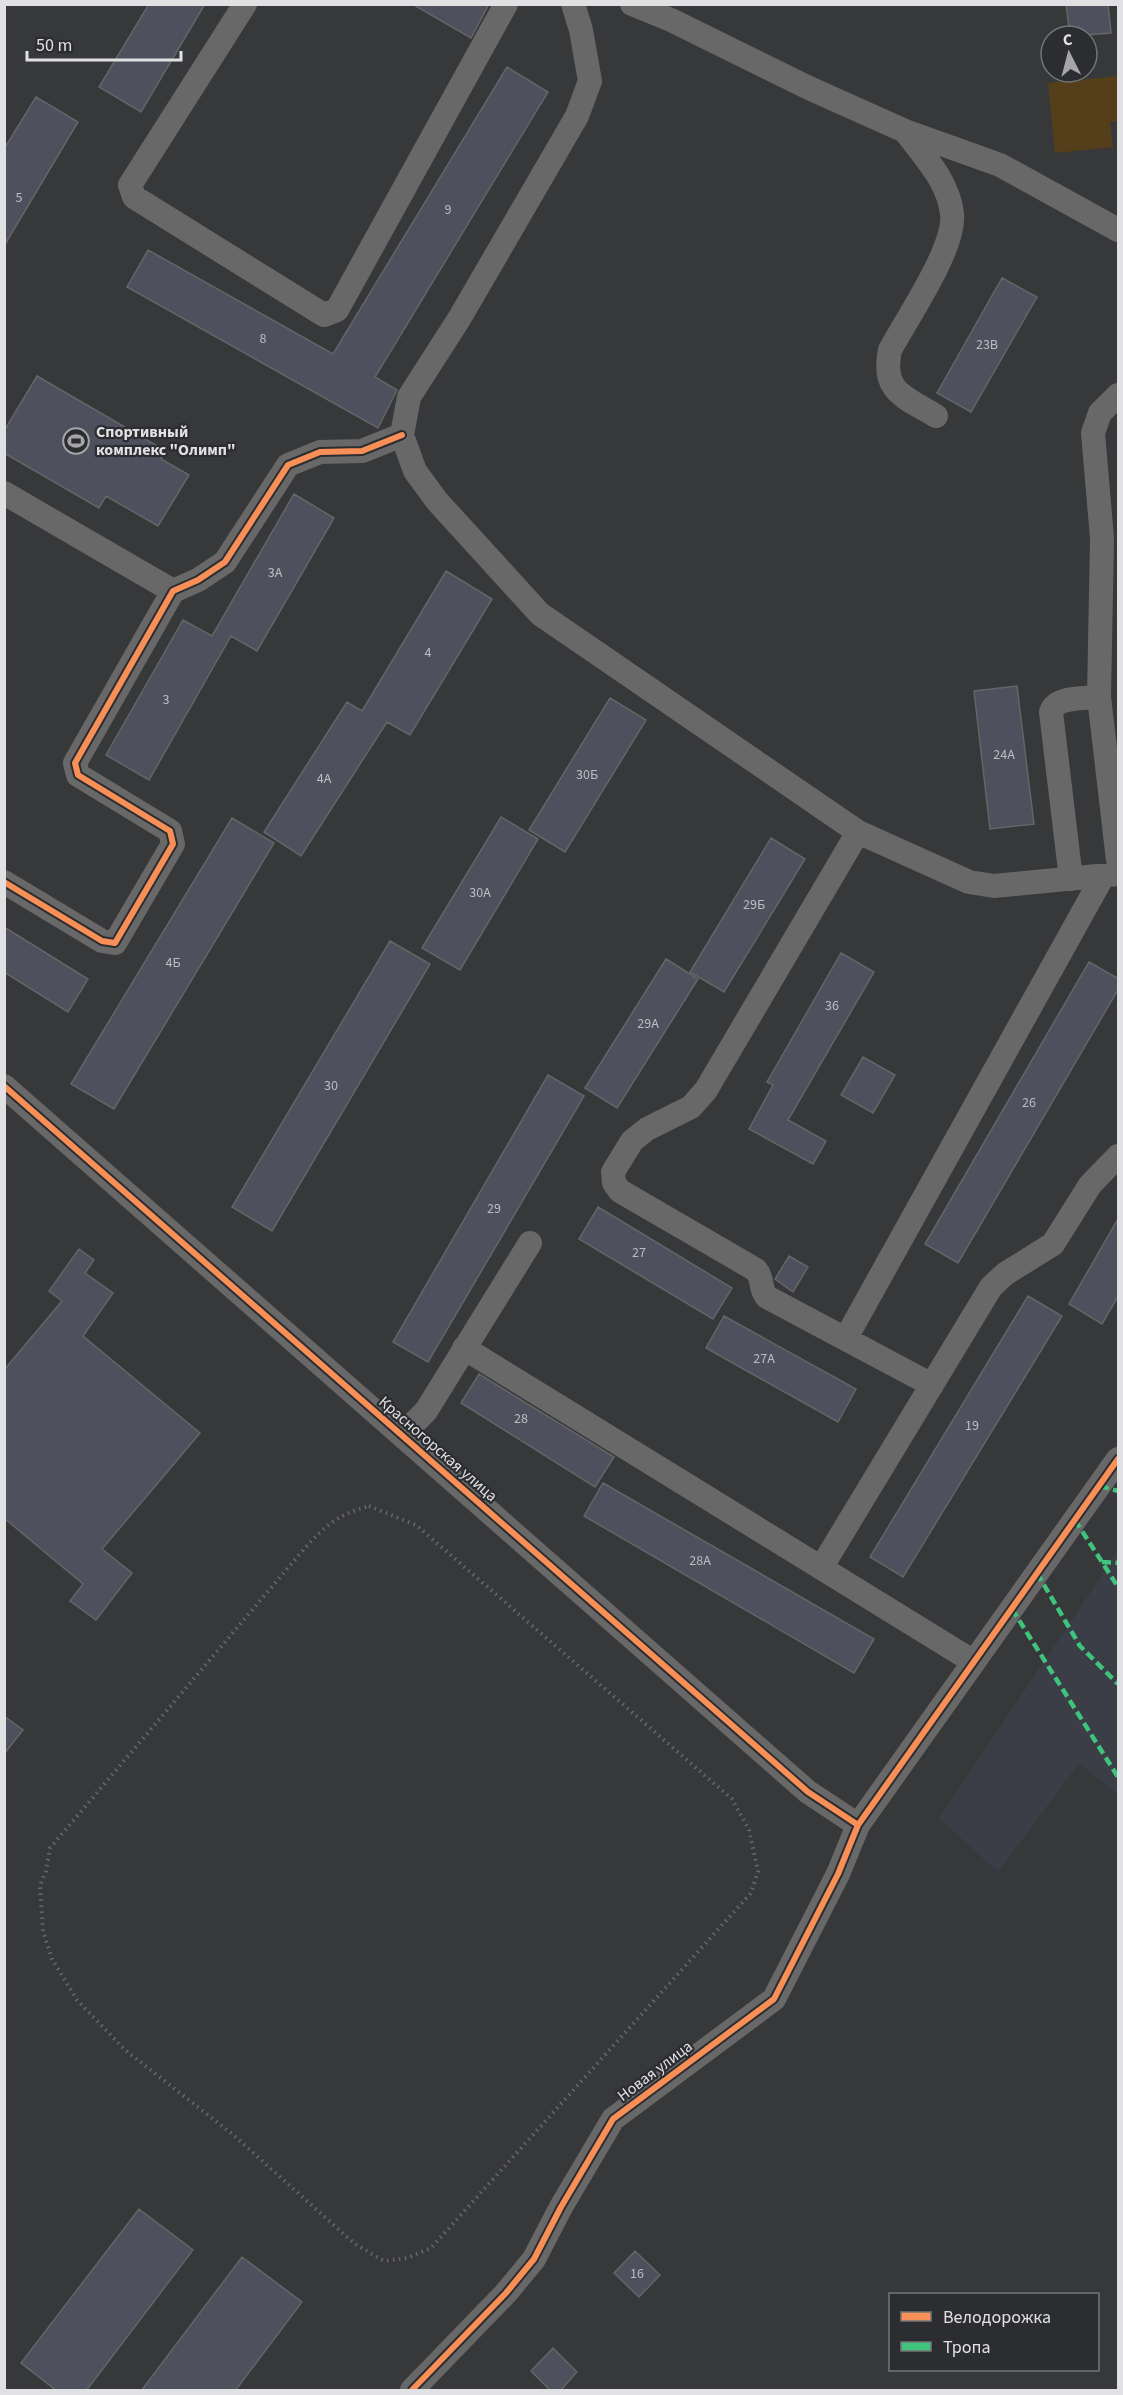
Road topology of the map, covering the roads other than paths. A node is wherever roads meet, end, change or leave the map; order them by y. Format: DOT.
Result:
graph roads {
  1 [pos="245,4"];
  2 [pos="506,4"];
  3 [pos="573,4"];
  4 [pos="632,4"];
  5 [pos="905,130"];
  6 [pos="1119,230"];
  7 [pos="1119,394"];
  8 [pos="936,416"];
  9 [pos="402,435"];
  10 [pos="4,493"];
  11 [pos="173,591"];
  12 [pos="1099,697"];
  13 [pos="858,832"];
  14 [pos="1114,870"];
  15 [pos="1071,879"];
  16 [pos="4,882"];
  17 [pos="4,1086"];
  18 [pos="1119,1156"];
  19 [pos="530,1243"];
  20 [pos="846,1338"];
  21 [pos="464,1348"];
  22 [pos="933,1385"];
  23 [pos="402,1435"];
  24 [pos="1119,1459"];
  25 [pos="821,1568"];
  26 [pos="974,1662"];
  27 [pos="858,1825"];
  28 [pos="412,2391"];
  1 -- 2 [label="street"];
  3 -- 9 [label="street"];
  4 -- 5 [label="street"];
  5 -- 6 [label="street"];
  5 -- 8 [label="street"];
  7 -- 12 [label="street"];
  9 -- 11 [label="street"];
  9 -- 13 [label="street"];
  10 -- 11 [label="street"];
  11 -- 16 [label="street"];
  12 -- 14 [label="street"];
  12 -- 15 [label="street"];
  13 -- 15 [label="street"];
  13 -- 20 [label="street"];
  14 -- 15 [label="street"];
  14 -- 20 [label="street"];
  17 -- 23 [label="street, Красногорская улица"];
  18 -- 22 [label="street"];
  19 -- 21 [label="street"];
  20 -- 22 [label="street"];
  21 -- 23 [label="street"];
  21 -- 25 [label="street"];
  22 -- 25 [label="street"];
  23 -- 27 [label="street, Красногорская улица"];
  24 -- 26 [label="street, Новая улица"];
  25 -- 26 [label="street"];
  26 -- 27 [label="street, Новая улица"];
  27 -- 28 [label="street, Новая улица"];
}
